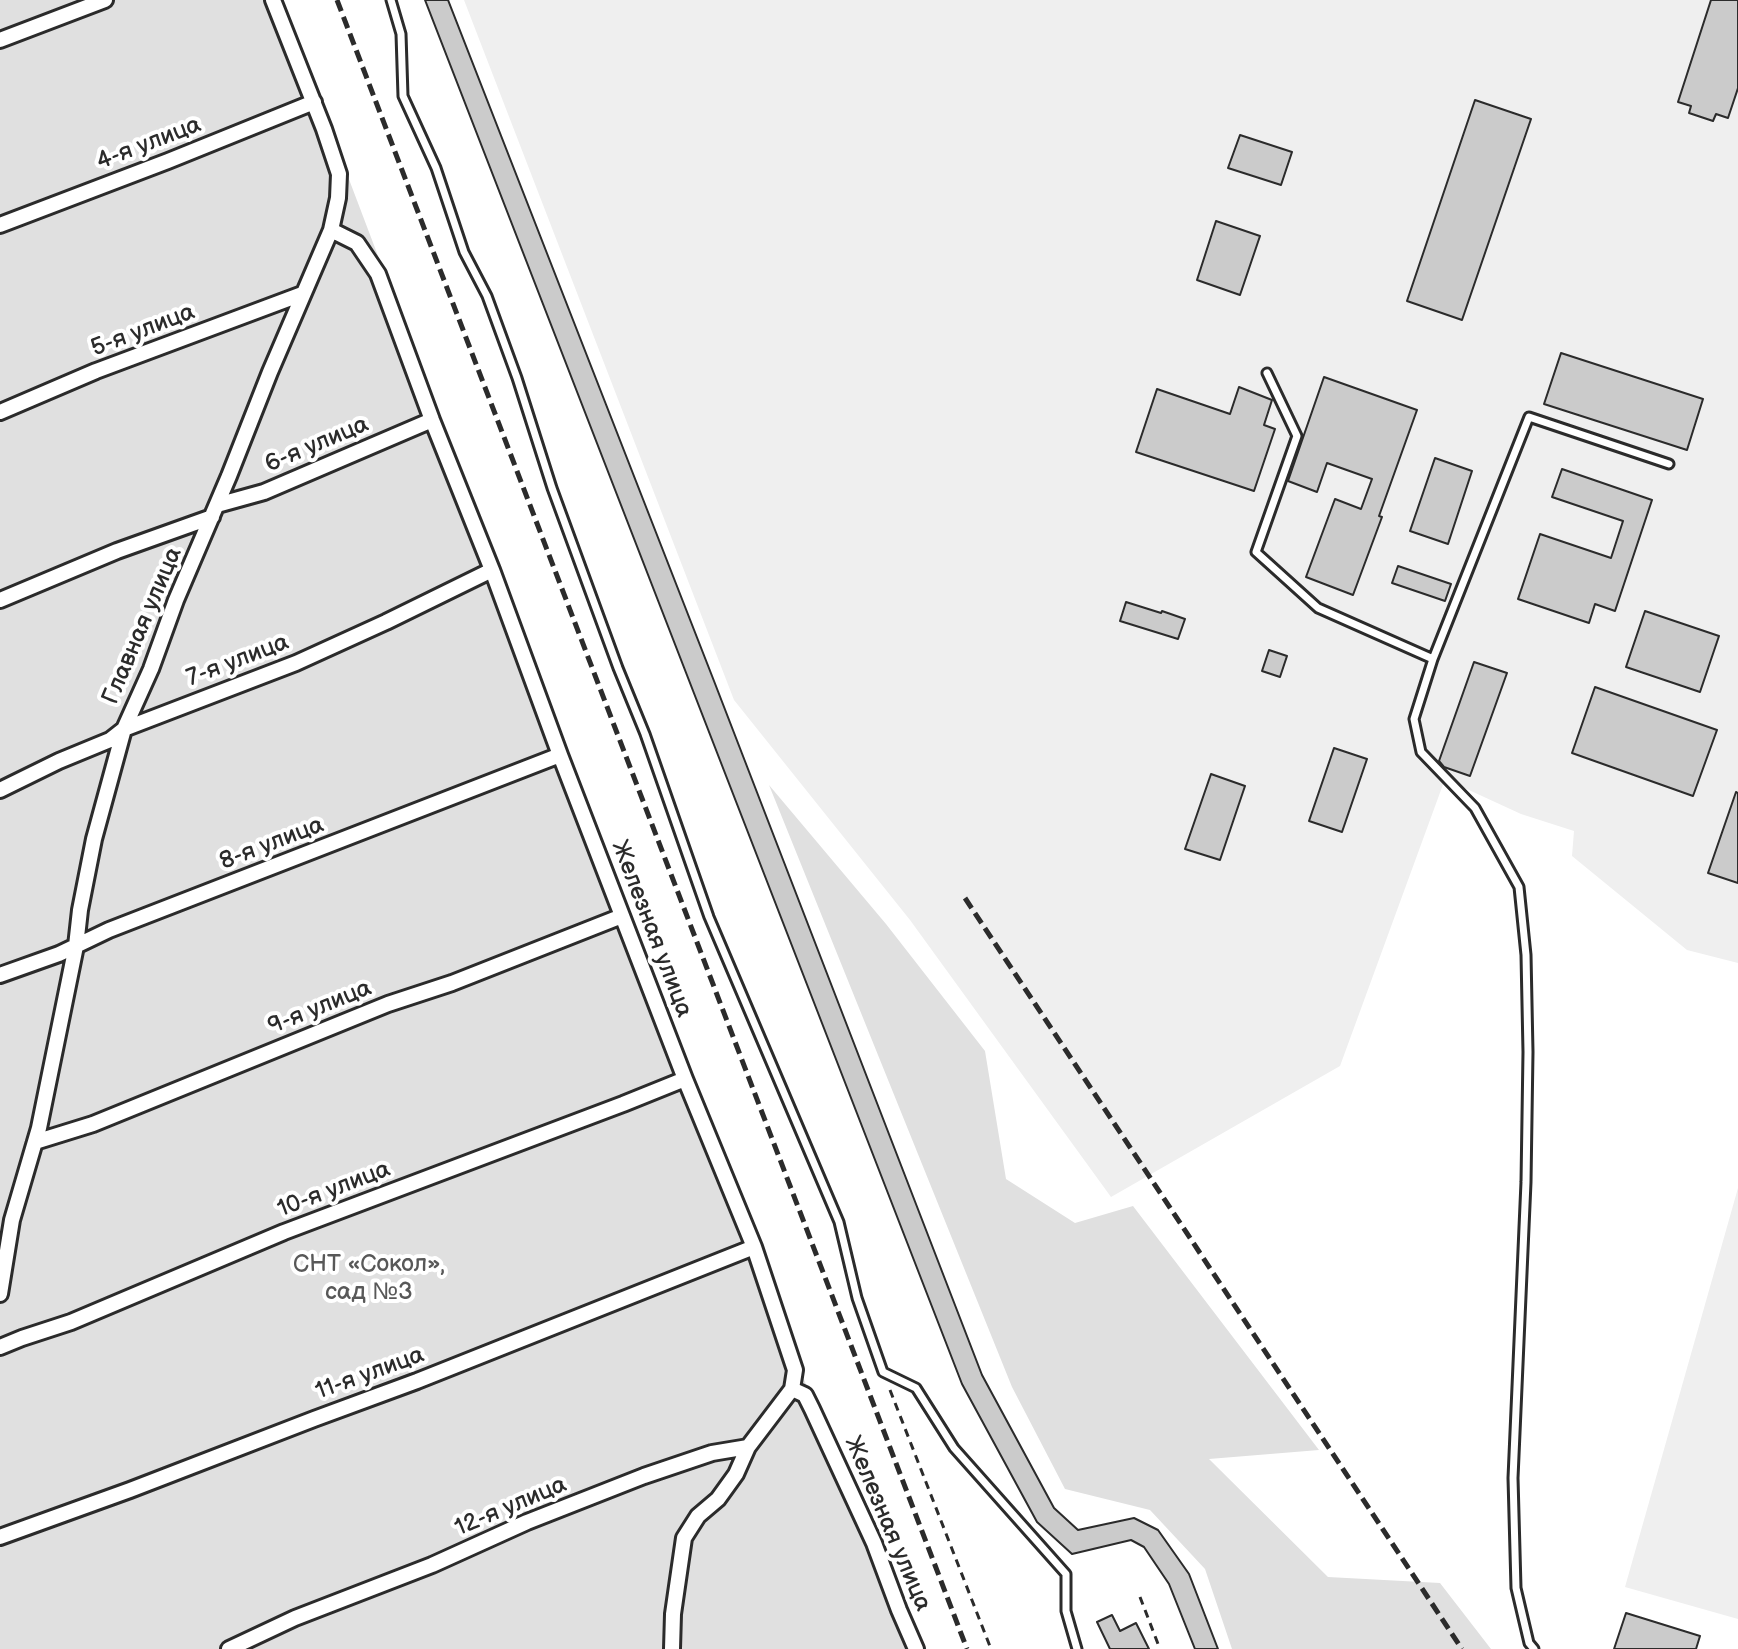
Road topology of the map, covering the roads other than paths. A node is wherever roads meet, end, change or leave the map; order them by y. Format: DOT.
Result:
graph roads {
  1 [pos="105,0"];
  2 [pos="273,0"];
  3 [pos="391,0"];
  4 [pos="0,40"];
  5 [pos="314,102"];
  6 [pos="0,225"];
  7 [pos="331,230"];
  8 [pos="302,294"];
  9 [pos="1267,373"];
  10 [pos="0,412"];
  11 [pos="432,420"];
  12 [pos="1669,464"];
  13 [pos="215,511"];
  14 [pos="492,570"];
  15 [pos="0,600"];
  16 [pos="1433,659"];
  17 [pos="124,729"];
  18 [pos="560,755"];
  19 [pos="0,790"];
  20 [pos="622,916"];
  21 [pos="76,946"];
  22 [pos="0,975"];
  23 [pos="685,1079"];
  24 [pos="35,1142"];
  25 [pos="754,1247"];
  26 [pos="0,1294"];
  27 [pos="0,1347"];
  28 [pos="792,1389"];
  29 [pos="748,1447"];
  30 [pos="0,1537"];
  31 [pos="229,1649"];
  32 [pos="672,1649"];
  33 [pos="916,1649"];
  34 [pos="1077,1649"];
  35 [pos="1534,1649"];
  1 -- 4 [label="street"];
  2 -- 5 [label="street, Главная улица"];
  3 -- 34 [label="lane"];
  5 -- 6 [label="street, 4-я улица"];
  5 -- 7 [label="street, Главная улица"];
  7 -- 8 [label="street, Главная улица"];
  7 -- 11 [label="street, Железная улица"];
  8 -- 10 [label="street, 5-я улица"];
  8 -- 13 [label="street, Главная улица"];
  9 -- 16 [label="lane"];
  11 -- 13 [label="street, 6-я улица"];
  11 -- 14 [label="street, Железная улица"];
  12 -- 16 [label="lane"];
  13 -- 15 [label="street, 6-я улица"];
  13 -- 17 [label="street, Главная улица"];
  14 -- 17 [label="street, 7-я улица"];
  14 -- 18 [label="street, Железная улица"];
  16 -- 35 [label="lane"];
  17 -- 19 [label="street, 7-я улица"];
  17 -- 21 [label="street, Главная улица"];
  18 -- 20 [label="street, Железная улица"];
  18 -- 21 [label="street, 8-я улица"];
  20 -- 23 [label="street, Железная улица"];
  20 -- 24 [label="street, 9-я улица"];
  21 -- 22 [label="street, 8-я улица"];
  21 -- 24 [label="street, Главная улица"];
  23 -- 25 [label="street, Железная улица"];
  23 -- 27 [label="street, 10-я улица"];
  24 -- 26 [label="street, Главная улица"];
  25 -- 28 [label="street, Железная улица"];
  25 -- 30 [label="street, 11-я улица"];
  28 -- 29 [label="street"];
  28 -- 33 [label="street, Железная улица"];
  29 -- 31 [label="street, 12-я улица"];
  29 -- 32 [label="street"];
}
